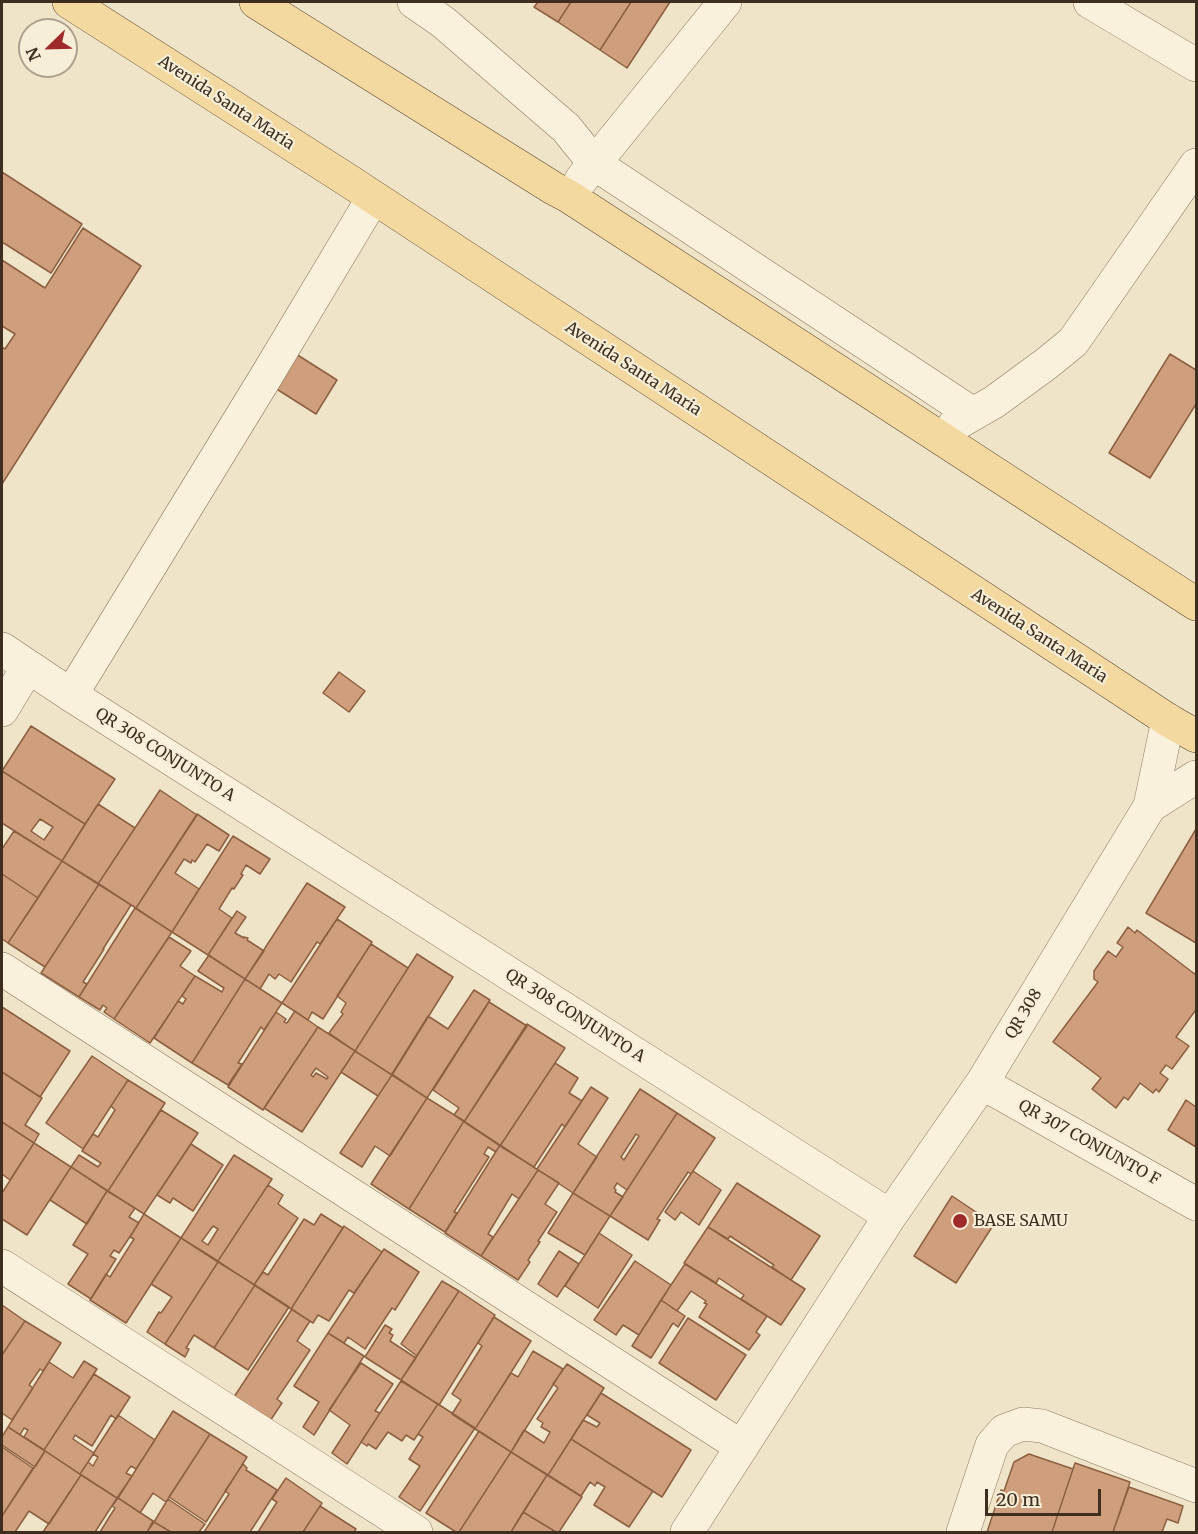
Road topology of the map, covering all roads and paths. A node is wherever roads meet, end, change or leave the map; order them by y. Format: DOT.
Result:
graph roads {
  1 [pos="69,2"];
  2 [pos="256,2"];
  3 [pos="414,2"];
  4 [pos="725,2"];
  5 [pos="1090,2"];
  6 [pos="1197,65"];
  7 [pos="595,164"];
  8 [pos="1197,165"];
  9 [pos="568,196"];
  10 [pos="373,198"];
  11 [pos="973,414"];
  12 [pos="937,435"];
  13 [pos="1197,604"];
  14 [pos="2,649"];
  15 [pos="28,667"];
  16 [pos="71,695"];
  17 [pos="2,710"];
  18 [pos="1168,720"];
  19 [pos="1197,736"];
  20 [pos="1197,777"];
  21 [pos="1150,806"];
  22 [pos="2,969"];
  23 [pos="982,1083"];
  24 [pos="1197,1204"];
  25 [pos="891,1216"];
  26 [pos="2,1266"];
  27 [pos="742,1447"];
  28 [pos="1197,1486"];
  29 [pos="416,1533"];
  30 [pos="687,1533"];
  31 [pos="963,1533"];
  1 -- 10 [label="main road, Avenida Santa Maria"];
  2 -- 9 [label="main road"];
  3 -- 7 [label="street"];
  4 -- 7 [label="street"];
  5 -- 6 [label="street"];
  7 -- 9 [label="street"];
  7 -- 11 [label="street"];
  8 -- 11 [label="street"];
  9 -- 12 [label="main road"];
  10 -- 16 [label="street"];
  10 -- 18 [label="main road, Avenida Santa Maria"];
  11 -- 12 [label="street"];
  12 -- 13 [label="main road"];
  14 -- 15 [label="street, QR 308 CONJUNTO A"];
  15 -- 16 [label="street, QR 308 CONJUNTO A"];
  15 -- 17 [label="street"];
  16 -- 25 [label="street, QR 308 CONJUNTO A"];
  18 -- 19 [label="main road, Avenida Santa Maria"];
  18 -- 21 [label="street, QR 308"];
  20 -- 21 [label="street, QR 308"];
  21 -- 23 [label="street, QR 308"];
  22 -- 27 [label="street"];
  23 -- 24 [label="street, QR 307 CONJUNTO F"];
  23 -- 25 [label="street, QR 308"];
  25 -- 27 [label="street"];
  26 -- 29 [label="street"];
  27 -- 30 [label="street"];
  28 -- 31 [label="street"];
}
